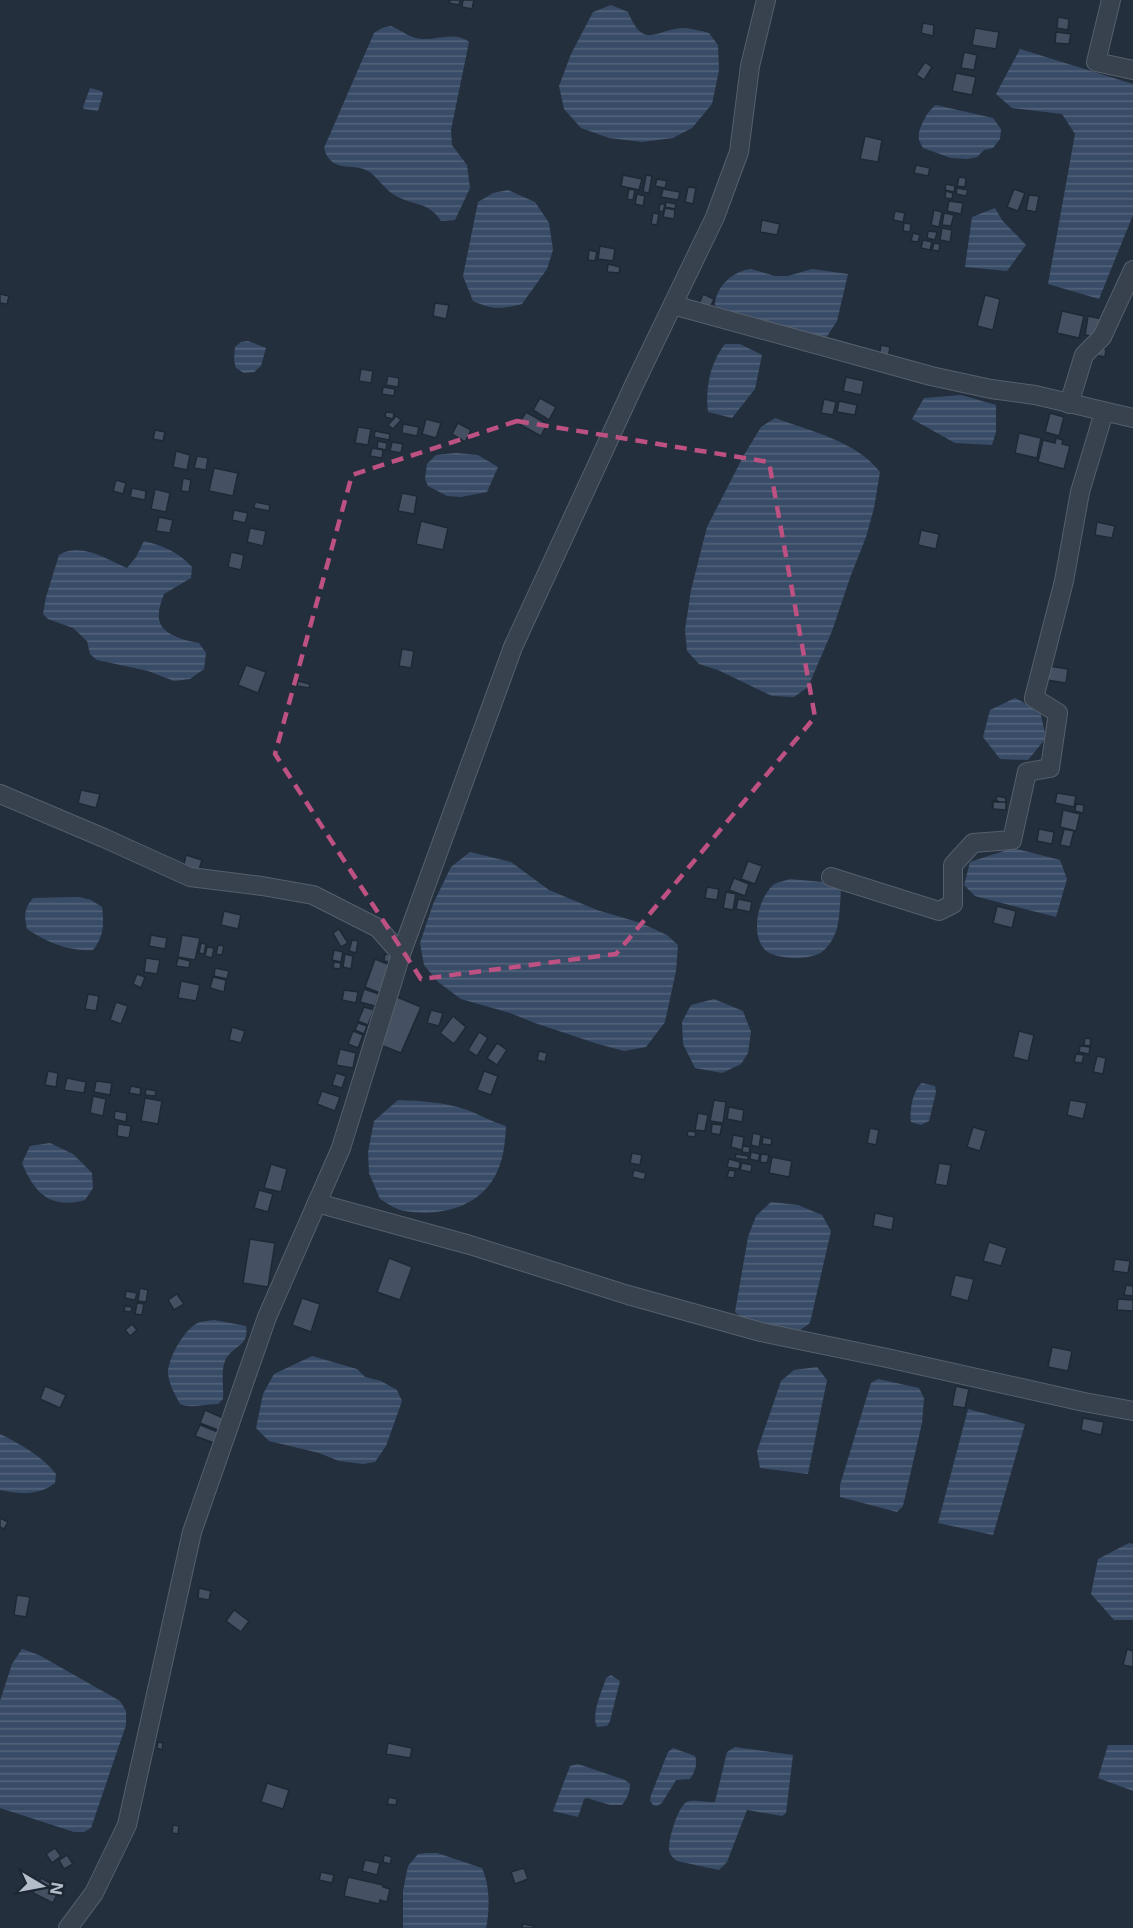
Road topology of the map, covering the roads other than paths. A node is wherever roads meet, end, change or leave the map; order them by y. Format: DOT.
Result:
graph roads {
  1 [pos="766,0"];
  2 [pos="1111,0"];
  3 [pos="1133,70"];
  4 [pos="1133,270"];
  5 [pos="673,305"];
  6 [pos="1069,404"];
  7 [pos="1104,412"];
  8 [pos="1133,418"];
  9 [pos="0,794"];
  10 [pos="831,877"];
  11 [pos="401,954"];
  12 [pos="317,1203"];
  13 [pos="1133,1412"];
  14 [pos="68,1928"];
  1 -- 5 [label="street"];
  2 -- 3 [label="street"];
  4 -- 6 [label="street"];
  5 -- 6 [label="street"];
  5 -- 11 [label="street"];
  6 -- 7 [label="street"];
  7 -- 8 [label="street"];
  7 -- 10 [label="street"];
  9 -- 11 [label="street"];
  11 -- 12 [label="street"];
  12 -- 13 [label="street"];
  12 -- 14 [label="street"];
}
